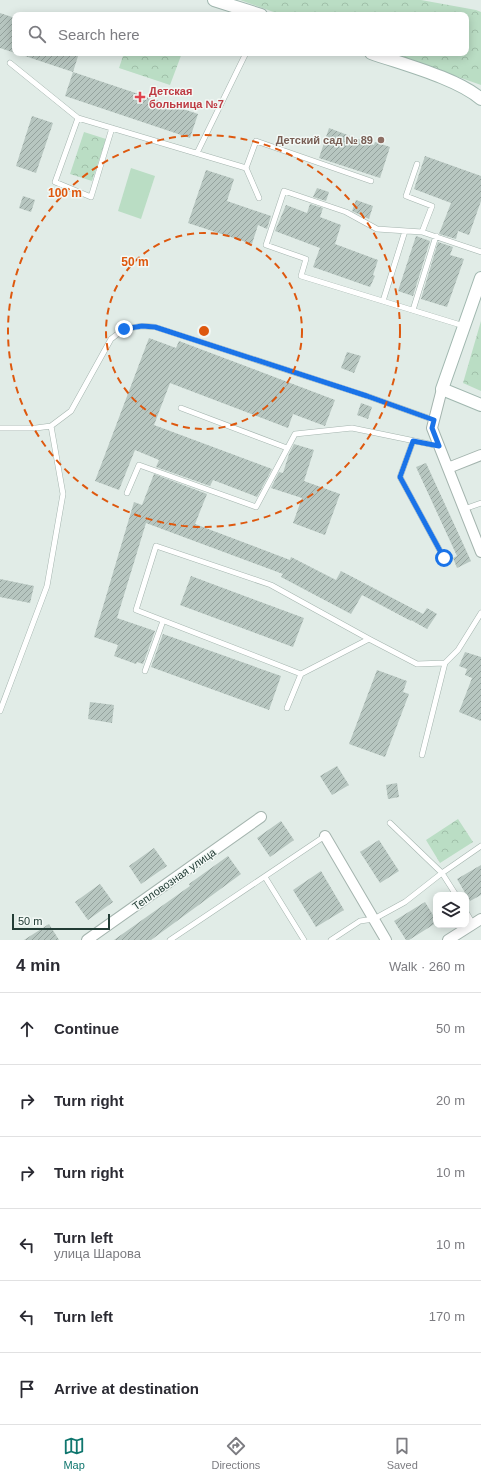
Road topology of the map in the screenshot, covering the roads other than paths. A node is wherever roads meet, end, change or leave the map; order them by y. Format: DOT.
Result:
graph roads {
  1 [pos="214,0"];
  2 [pos="251,12"];
  3 [pos="245,56"];
  4 [pos="379,56"];
  5 [pos="10,64"];
  6 [pos="481,99"];
  7 [pos="78,118"];
  8 [pos="112,128"];
  9 [pos="197,153"];
  10 [pos="417,164"];
  11 [pos="246,168"];
  12 [pos="371,181"];
  13 [pos="259,198"];
  14 [pos="405,231"];
  15 [pos="422,232"];
  16 [pos="436,236"];
  17 [pos="481,252"];
  18 [pos="481,278"];
  19 [pos="383,301"];
  20 [pos="413,310"];
  21 [pos="464,326"];
  22 [pos="442,389"];
  23 [pos="481,405"];
  24 [pos="181,408"];
  25 [pos="434,420"];
  26 [pos="51,426"];
  27 [pos="0,428"];
  28 [pos="413,441"];
  29 [pos="439,446"];
  30 [pos="287,448"];
  31 [pos="481,455"];
  32 [pos="448,468"];
  33 [pos="127,492"];
  34 [pos="481,503"];
  35 [pos="464,509"];
  36 [pos="481,552"];
  37 [pos="444,558"];
  38 [pos="481,613"];
  39 [pos="163,621"];
  40 [pos="368,639"];
  41 [pos="445,663"];
  42 [pos="145,671"];
  43 [pos="301,674"];
  44 [pos="288,708"];
  45 [pos="0,711"];
  46 [pos="422,755"];
  47 [pos="261,818"];
  48 [pos="390,823"];
  49 [pos="325,836"];
  50 [pos="481,846"];
  51 [pos="442,872"];
  52 [pos="264,877"];
  53 [pos="454,892"];
  54 [pos="469,915"];
  55 [pos="374,919"];
  56 [pos="477,922"];
  57 [pos="87,940"];
  58 [pos="170,940"];
  59 [pos="304,940"];
  60 [pos="331,940"];
  61 [pos="386,940"];
  62 [pos="448,940"];
  1 -- 2 [label="street"];
  3 -- 9 [label="lane"];
  4 -- 6 [label="street"];
  5 -- 7 [label="lane"];
  7 -- 8 [label="lane"];
  7 -- 8 [label="lane"];
  8 -- 9 [label="lane"];
  9 -- 11 [label="lane"];
  10 -- 15 [label="lane"];
  11 -- 12 [label="lane"];
  11 -- 13 [label="lane"];
  14 -- 15 [label="lane"];
  14 -- 19 [label="lane"];
  14 -- 19 [label="lane"];
  15 -- 16 [label="lane"];
  16 -- 17 [label="lane"];
  16 -- 20 [label="lane"];
  18 -- 21 [label="street"];
  19 -- 20 [label="lane"];
  20 -- 21 [label="lane"];
  21 -- 22 [label="street"];
  22 -- 23 [label="street"];
  22 -- 25 [label="street"];
  24 -- 30 [label="lane"];
  25 -- 26 [label="lane"];
  25 -- 29 [label="street"];
  26 -- 27 [label="lane"];
  26 -- 45 [label="lane"];
  28 -- 29 [label="lane"];
  28 -- 30 [label="lane"];
  28 -- 37 [label="lane"];
  29 -- 32 [label="street"];
  30 -- 33 [label="lane"];
  31 -- 32 [label="street"];
  32 -- 35 [label="street"];
  34 -- 35 [label="lane"];
  35 -- 36 [label="street"];
  38 -- 41 [label="lane"];
  39 -- 40 [label="lane"];
  39 -- 42 [label="lane"];
  39 -- 43 [label="lane"];
  40 -- 41 [label="lane"];
  40 -- 43 [label="lane"];
  41 -- 46 [label="lane"];
  43 -- 44 [label="lane"];
  47 -- 57 [label="street, Тепловозная улица"];
  48 -- 51 [label="lane"];
  49 -- 52 [label="lane"];
  49 -- 55 [label="street"];
  50 -- 51 [label="lane"];
  51 -- 53 [label="lane"];
  51 -- 55 [label="lane"];
  52 -- 58 [label="lane"];
  52 -- 59 [label="lane"];
  54 -- 56 [label="lane"];
  55 -- 60 [label="lane"];
  55 -- 61 [label="street"];
  56 -- 62 [label="street"];
}
